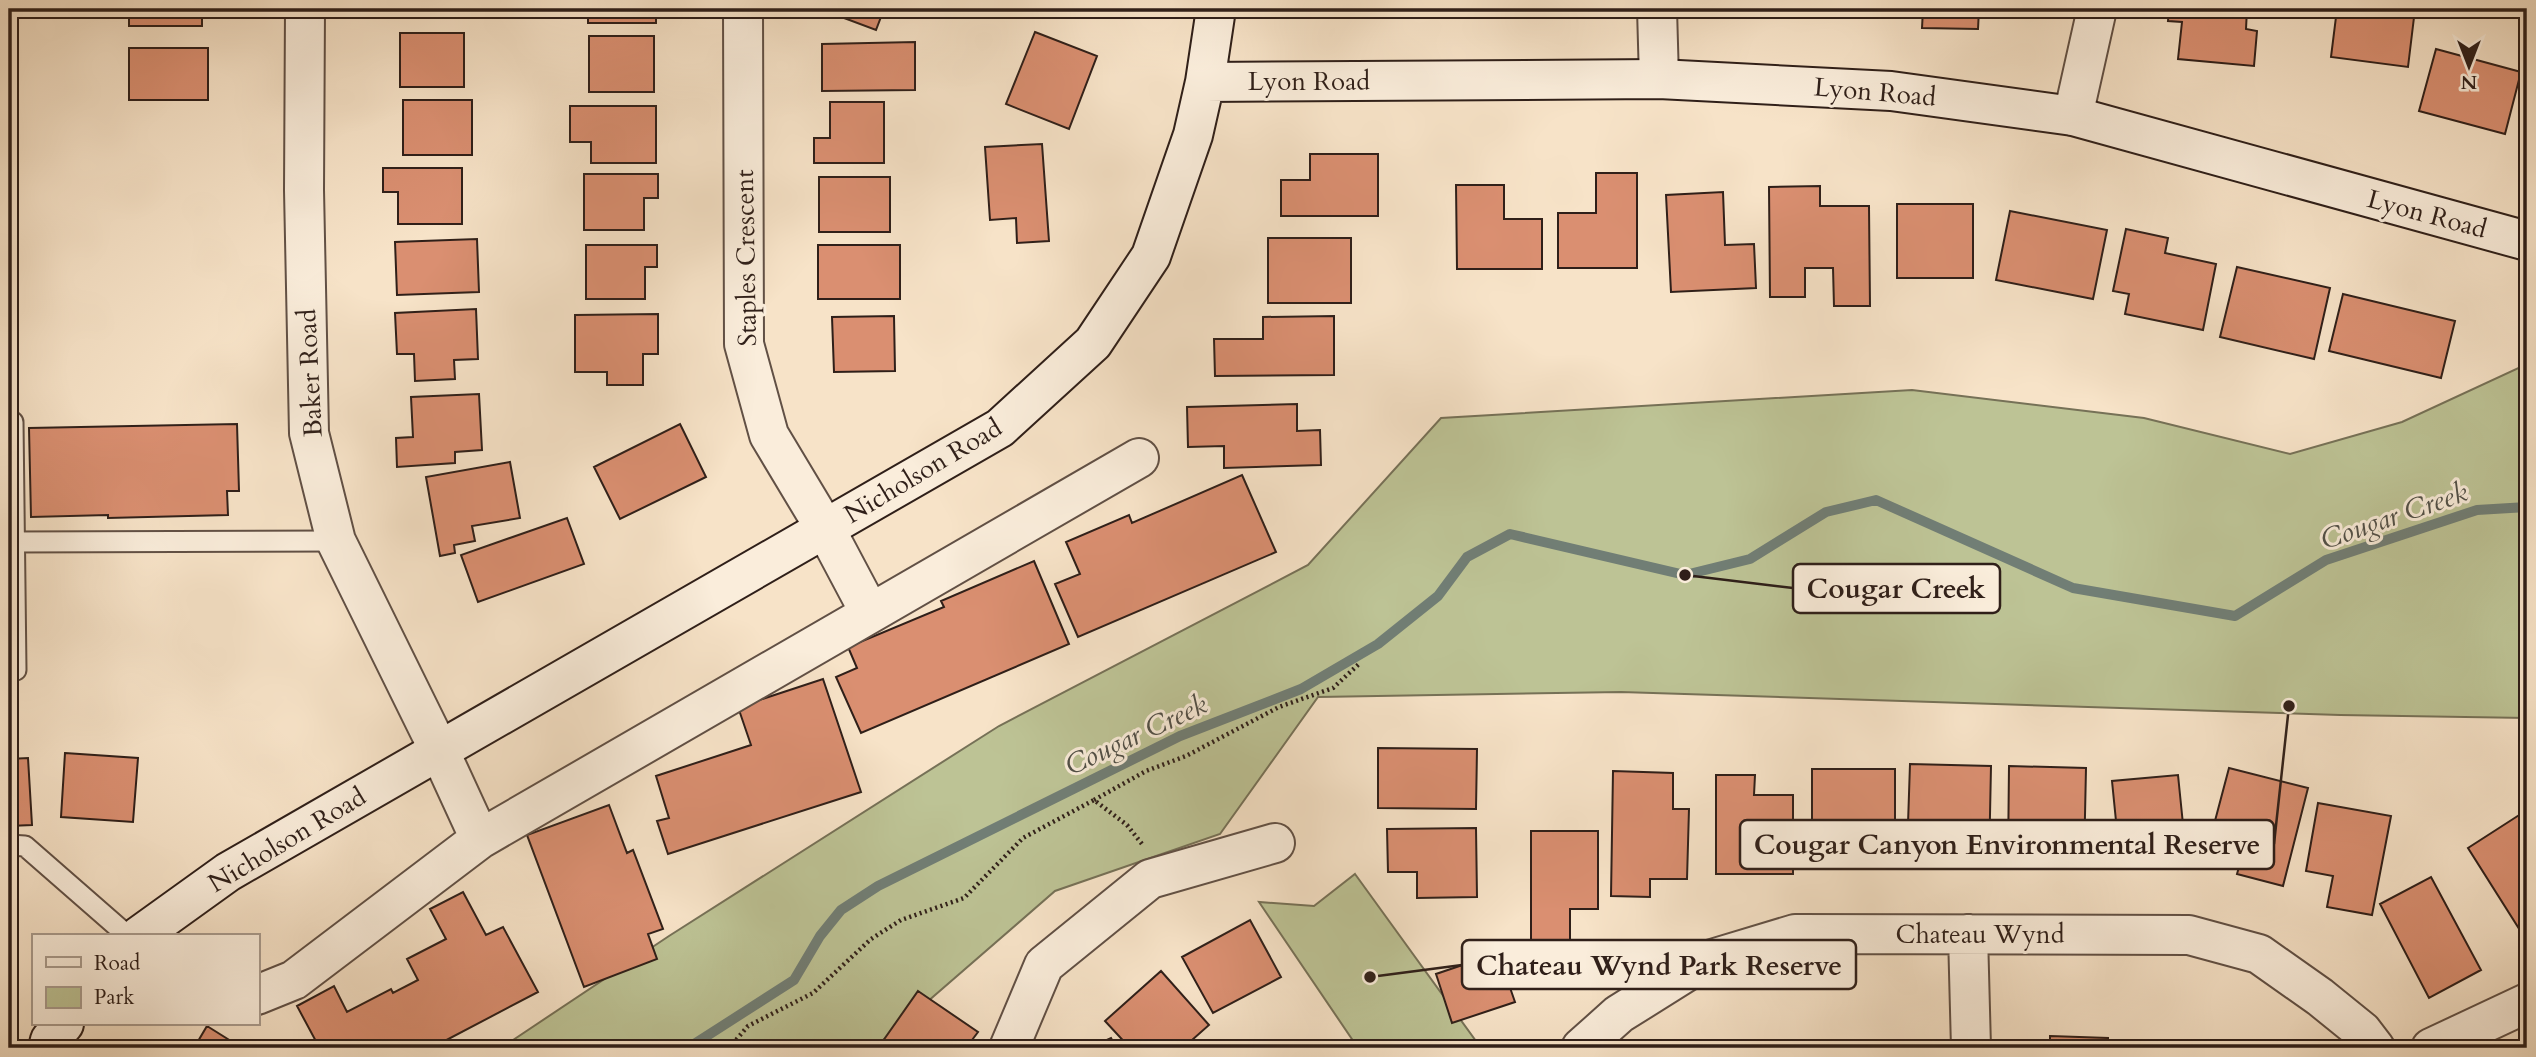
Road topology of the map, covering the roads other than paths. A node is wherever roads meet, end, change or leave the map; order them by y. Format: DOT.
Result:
graph roads {
  1 [pos="305,9"];
  2 [pos="743,9"];
  3 [pos="1216,9"];
  4 [pos="1657,9"];
  5 [pos="2097,9"];
  6 [pos="1659,79"];
  7 [pos="1205,82"];
  8 [pos="2073,116"];
  9 [pos="2527,241"];
  10 [pos="13,422"];
  11 [pos="1139,458"];
  12 [pos="826,530"];
  13 [pos="336,541"];
  14 [pos="14,542"];
  15 [pos="870,613"];
  16 [pos="16,670"];
  17 [pos="440,751"];
  18 [pos="480,839"];
  19 [pos="1275,843"];
  20 [pos="9,845"];
  21 [pos="126,934"];
  22 [pos="142,934"];
  23 [pos="1968,934"];
  24 [pos="259,994"];
  25 [pos="2527,1003"];
  26 [pos="62,1026"];
  27 [pos="48,1048"];
  28 [pos="1009,1048"];
  29 [pos="1581,1048"];
  30 [pos="1971,1048"];
  31 [pos="2375,1048"];
  32 [pos="2431,1048"];
  1 -- 13 [label="street, Baker Road"];
  2 -- 12 [label="street, Staples Crescent"];
  3 -- 7 [label="street, Nicholson Road"];
  4 -- 6 [label="street"];
  5 -- 8 [label="street"];
  6 -- 7 [label="street, Lyon Road"];
  6 -- 8 [label="street, Lyon Road"];
  7 -- 12 [label="street, Nicholson Road"];
  8 -- 9 [label="street, Lyon Road"];
  10 -- 14 [label="lane"];
  11 -- 15 [label="street"];
  12 -- 15 [label="street, Nicholson Road"];
  12 -- 17 [label="street, Nicholson Road"];
  13 -- 14 [label="lane"];
  13 -- 17 [label="street, Baker Road"];
  14 -- 16 [label="lane"];
  15 -- 18 [label="street"];
  17 -- 18 [label="street"];
  17 -- 22 [label="street, Nicholson Road"];
  18 -- 24 [label="street"];
  19 -- 28 [label="street"];
  20 -- 21 [label="lane"];
  23 -- 29 [label="street, Chateau Wynd"];
  23 -- 30 [label="street"];
  23 -- 31 [label="street, Chateau Wynd"];
  25 -- 32 [label="street"];
  26 -- 27 [label="street"];
}
